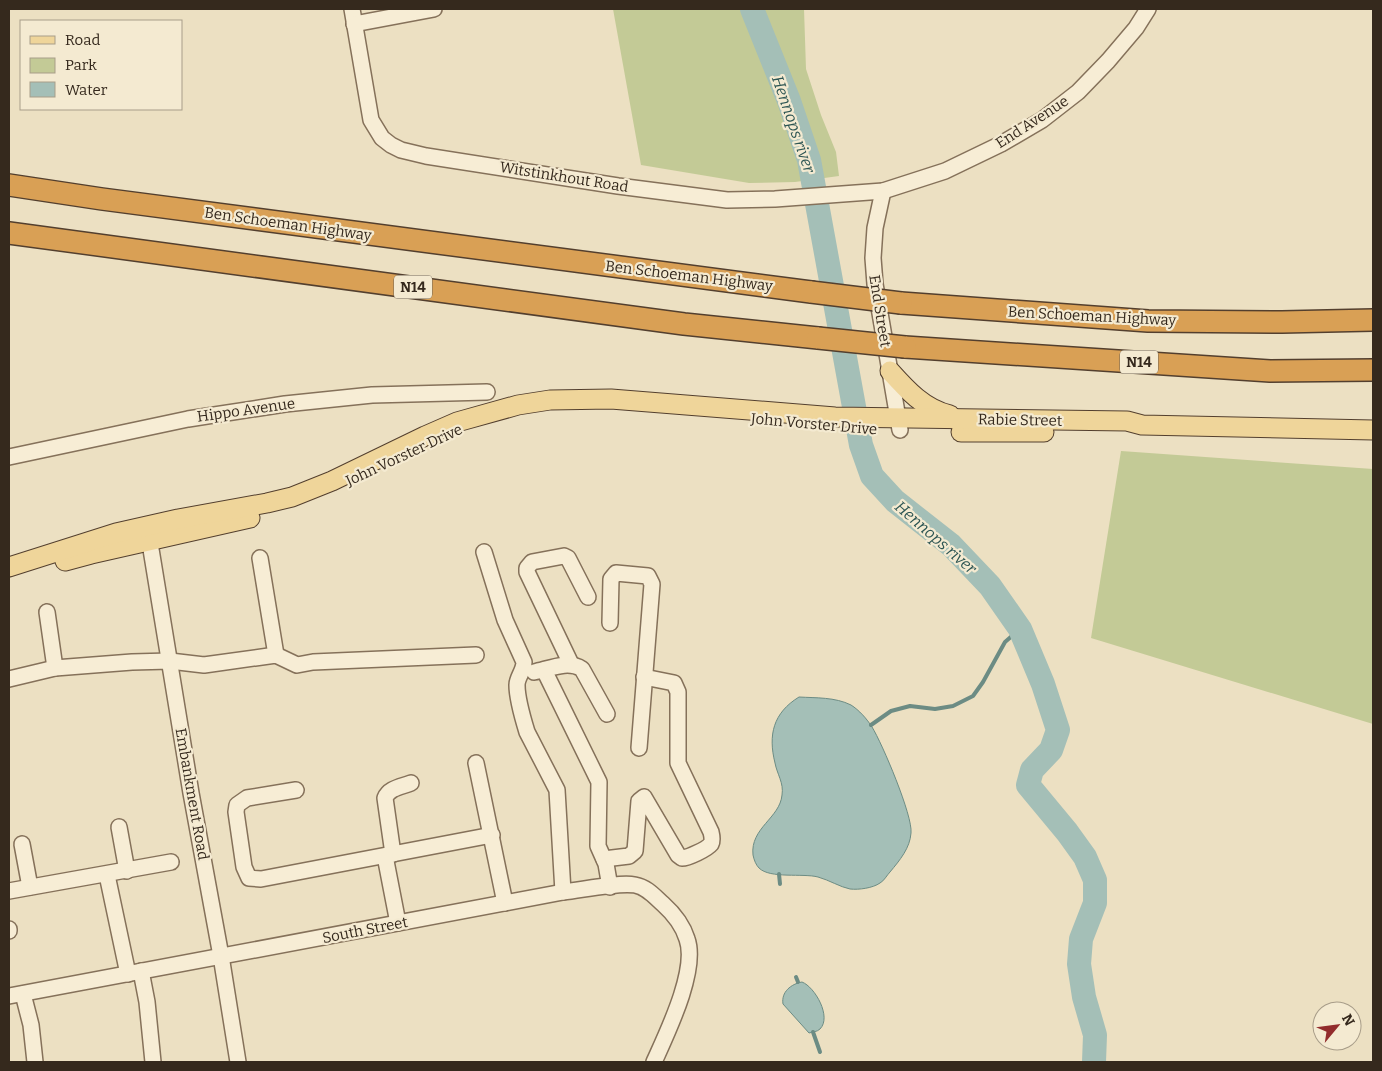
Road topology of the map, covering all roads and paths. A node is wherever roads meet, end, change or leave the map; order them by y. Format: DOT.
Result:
graph roads {
  1 [pos="434,9"];
  2 [pos="1148,9"];
  3 [pos="353,16"];
  4 [pos="9,185"];
  5 [pos="883,191"];
  6 [pos="9,233"];
  7 [pos="1373,320"];
  8 [pos="1373,370"];
  9 [pos="890,371"];
  10 [pos="487,392"];
  11 [pos="967,419"];
  12 [pos="899,425"];
  13 [pos="1142,425"];
  14 [pos="1373,430"];
  15 [pos="9,457"];
  16 [pos="148,533"];
  17 [pos="484,552"];
  18 [pos="260,558"];
  19 [pos="9,567"];
  20 [pos="9,579"];
  21 [pos="588,597"];
  22 [pos="47,612"];
  23 [pos="610,623"];
  24 [pos="276,655"];
  25 [pos="476,655"];
  26 [pos="170,661"];
  27 [pos="571,664"];
  28 [pos="55,668"];
  29 [pos="544,670"];
  30 [pos="521,675"];
  31 [pos="644,677"];
  32 [pos="9,680"];
  33 [pos="607,714"];
  34 [pos="639,748"];
  35 [pos="476,763"];
  36 [pos="411,783"];
  37 [pos="296,790"];
  38 [pos="118,827"];
  39 [pos="492,835"];
  40 [pos="22,844"];
  41 [pos="389,855"];
  42 [pos="604,859"];
  43 [pos="171,862"];
  44 [pos="127,871"];
  45 [pos="107,875"];
  46 [pos="30,887"];
  47 [pos="610,887"];
  48 [pos="9,891"];
  49 [pos="563,892"];
  50 [pos="505,903"];
  51 [pos="398,923"];
  52 [pos="221,956"];
  53 [pos="134,973"];
  54 [pos="16,995"];
  55 [pos="35,1062"];
  56 [pos="153,1062"];
  57 [pos="238,1062"];
  58 [pos="654,1062"];
  1 -- 3 [label="street"];
  2 -- 5 [label="street, End Avenue"];
  3 -- 5 [label="street, Witstinkhout Road"];
  4 -- 7 [label="highway, Ben Schoeman Highway, bridge"];
  5 -- 9 [label="street, End Street"];
  6 -- 8 [label="highway, N14, bridge"];
  9 -- 11 [label="main road"];
  9 -- 12 [label="street, End Street"];
  10 -- 15 [label="street, Hippo Avenue"];
  11 -- 12 [label="main road, Rabie Street"];
  11 -- 13 [label="main road, Rabie Street"];
  12 -- 13 [label="main road, Rabie Street"];
  12 -- 16 [label="main road, John Vorster Drive"];
  13 -- 14 [label="main road, Rabie Street"];
  16 -- 19 [label="main road, John Vorster Drive"];
  16 -- 20 [label="main road, John Vorster Drive"];
  16 -- 26 [label="street, Embankment Road"];
  17 -- 30 [label="street"];
  18 -- 24 [label="street"];
  21 -- 27 [label="street"];
  22 -- 28 [label="street"];
  23 -- 31 [label="street"];
  24 -- 25 [label="street"];
  24 -- 26 [label="street"];
  26 -- 28 [label="street"];
  26 -- 52 [label="street, Embankment Road"];
  27 -- 29 [label="street"];
  27 -- 33 [label="street"];
  28 -- 32 [label="street"];
  29 -- 30 [label="street"];
  29 -- 42 [label="street"];
  30 -- 49 [label="street"];
  31 -- 34 [label="street"];
  31 -- 42 [label="street"];
  35 -- 39 [label="street"];
  36 -- 41 [label="street"];
  37 -- 41 [label="street"];
  38 -- 44 [label="street"];
  39 -- 41 [label="street"];
  39 -- 50 [label="street"];
  40 -- 46 [label="street"];
  41 -- 51 [label="street"];
  42 -- 47 [label="street"];
  43 -- 44 [label="street"];
  44 -- 45 [label="street"];
  45 -- 46 [label="street"];
  45 -- 53 [label="street"];
  46 -- 48 [label="street"];
  47 -- 49 [label="street, South Street"];
  47 -- 58 [label="street, South Street"];
  49 -- 50 [label="street, South Street"];
  50 -- 51 [label="street, South Street"];
  51 -- 52 [label="street, South Street"];
  52 -- 53 [label="street, South Street"];
  52 -- 57 [label="street, Embankment Road"];
  53 -- 54 [label="street, South Street"];
  53 -- 56 [label="street"];
  54 -- 55 [label="street"];
}
